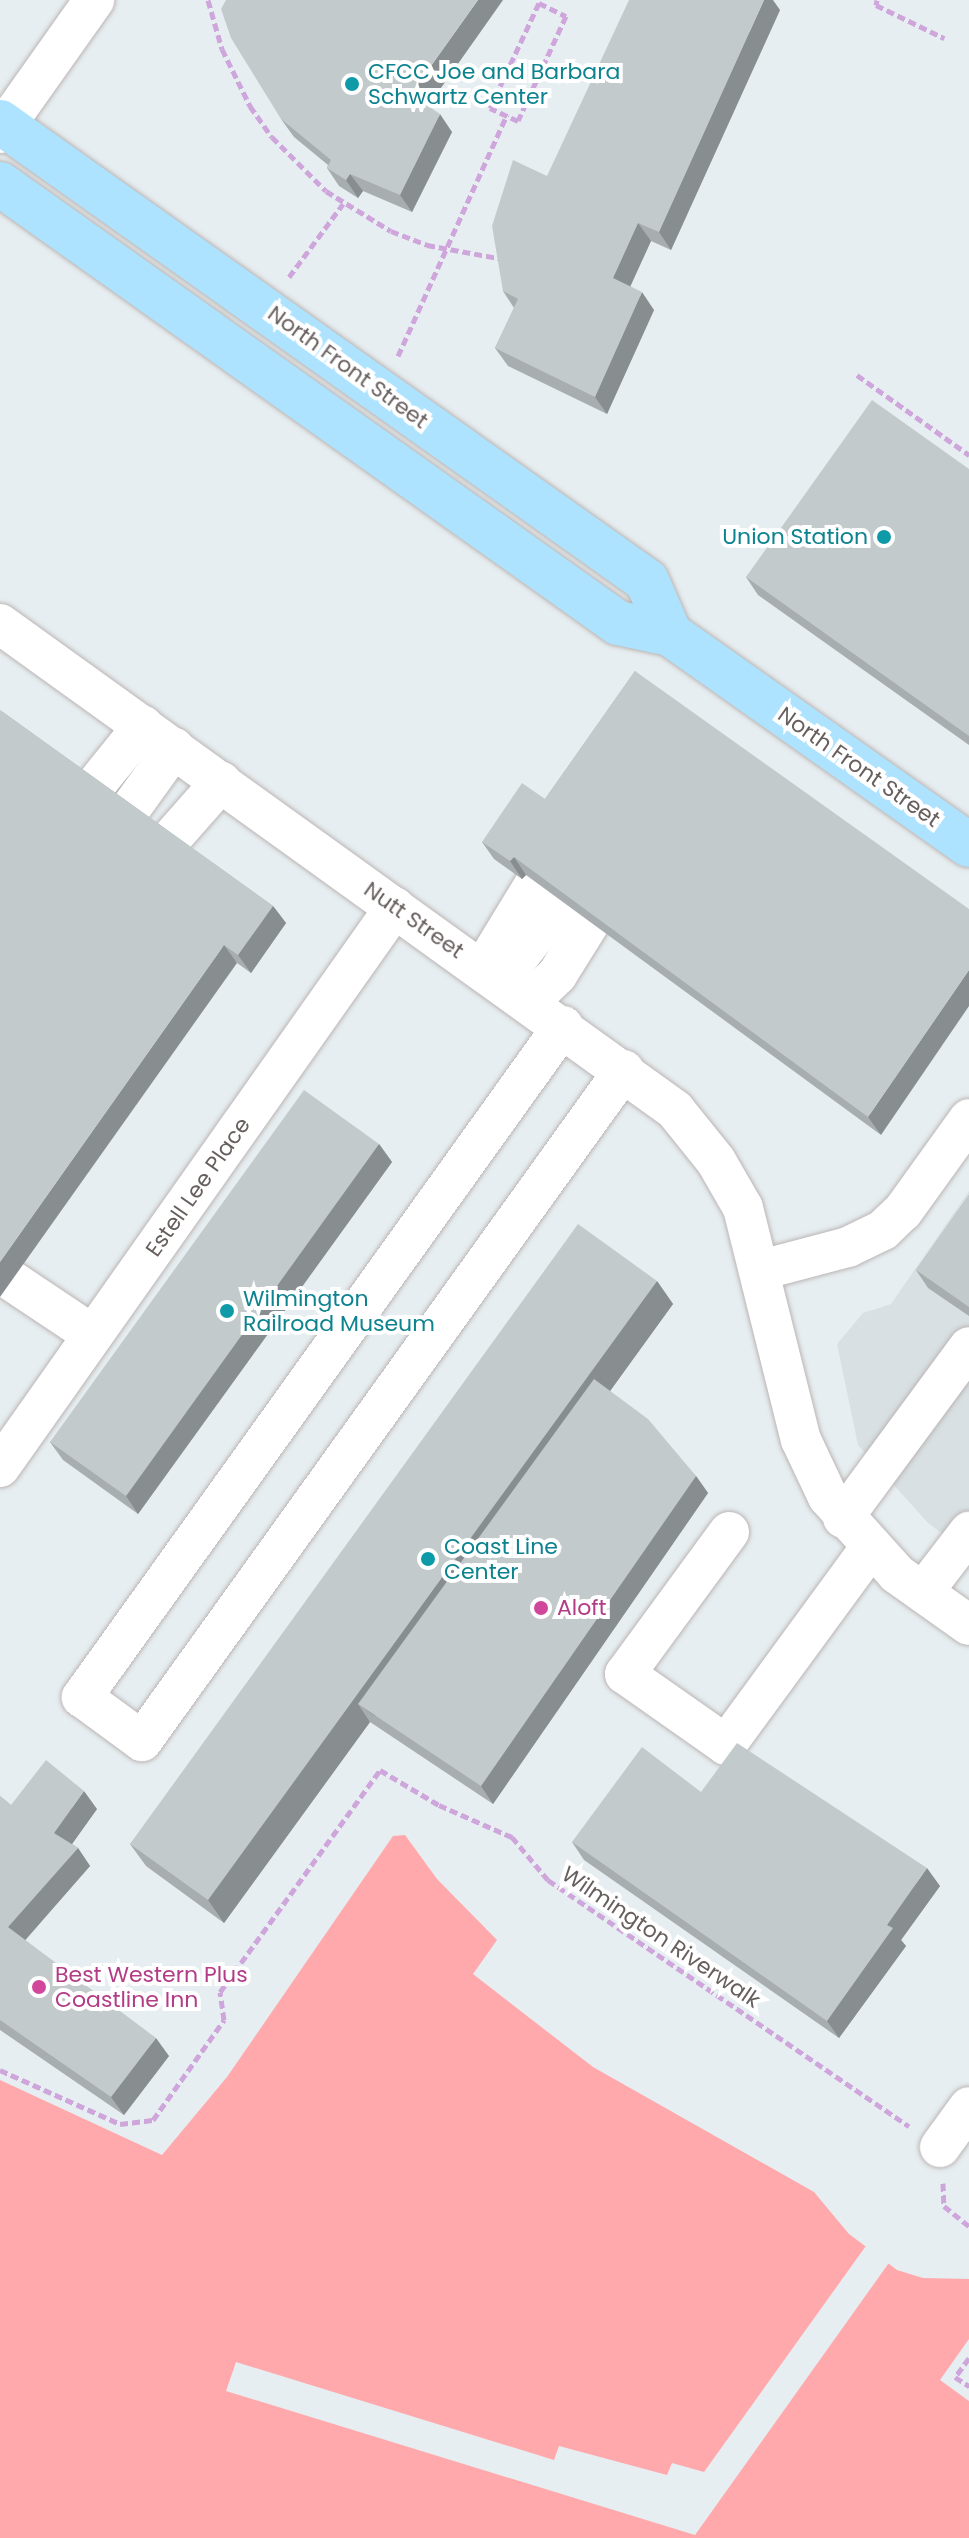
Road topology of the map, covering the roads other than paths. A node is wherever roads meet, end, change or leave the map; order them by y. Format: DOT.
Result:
graph roads {
  1 [pos="94,0"];
  2 [pos="2,127"];
  3 [pos="0,184"];
  4 [pos="0,624"];
  5 [pos="670,634"];
  6 [pos="183,755"];
  7 [pos="93,788"];
  8 [pos="969,845"];
  9 [pos="395,907"];
  10 [pos="504,984"];
  11 [pos="563,1026"];
  12 [pos="624,1070"];
  13 [pos="969,1119"];
  14 [pos="761,1270"];
  15 [pos="12,1281"];
  16 [pos="93,1335"];
  17 [pos="969,1347"];
  18 [pos="0,1467"];
  19 [pos="843,1518"];
  20 [pos="729,1532"];
  21 [pos="969,1532"];
  22 [pos="870,1548"];
  23 [pos="923,1592"];
  24 [pos="969,1625"];
  25 [pos="969,2107"];
  26 [pos="940,2147"];
  1 -- 2 [label="street"];
  2 -- 5 [label="main road, North Front Street"];
  3 -- 5 [label="main road, North Front Street"];
  4 -- 6 [label="street, Nutt Street"];
  5 -- 8 [label="main road, North Front Street"];
  6 -- 6 [label="street"];
  6 -- 7 [label="street"];
  6 -- 9 [label="street, Nutt Street"];
  9 -- 10 [label="street, Nutt Street"];
  9 -- 16 [label="street, Estell Lee Place"];
  10 -- 10 [label="street"];
  10 -- 11 [label="street, Nutt Street"];
  11 -- 12 [label="street, Nutt Street"];
  11 -- 12 [label="street"];
  12 -- 14 [label="street, Nutt Street"];
  13 -- 14 [label="street"];
  14 -- 19 [label="street, Nutt Street"];
  15 -- 16 [label="street"];
  16 -- 18 [label="street, Estell Lee Place"];
  17 -- 19 [label="street"];
  19 -- 22 [label="street, Nutt Street"];
  20 -- 22 [label="street"];
  21 -- 23 [label="street"];
  22 -- 23 [label="street, Nutt Street"];
  23 -- 24 [label="street, Nutt Street"];
  25 -- 26 [label="street"];
}
